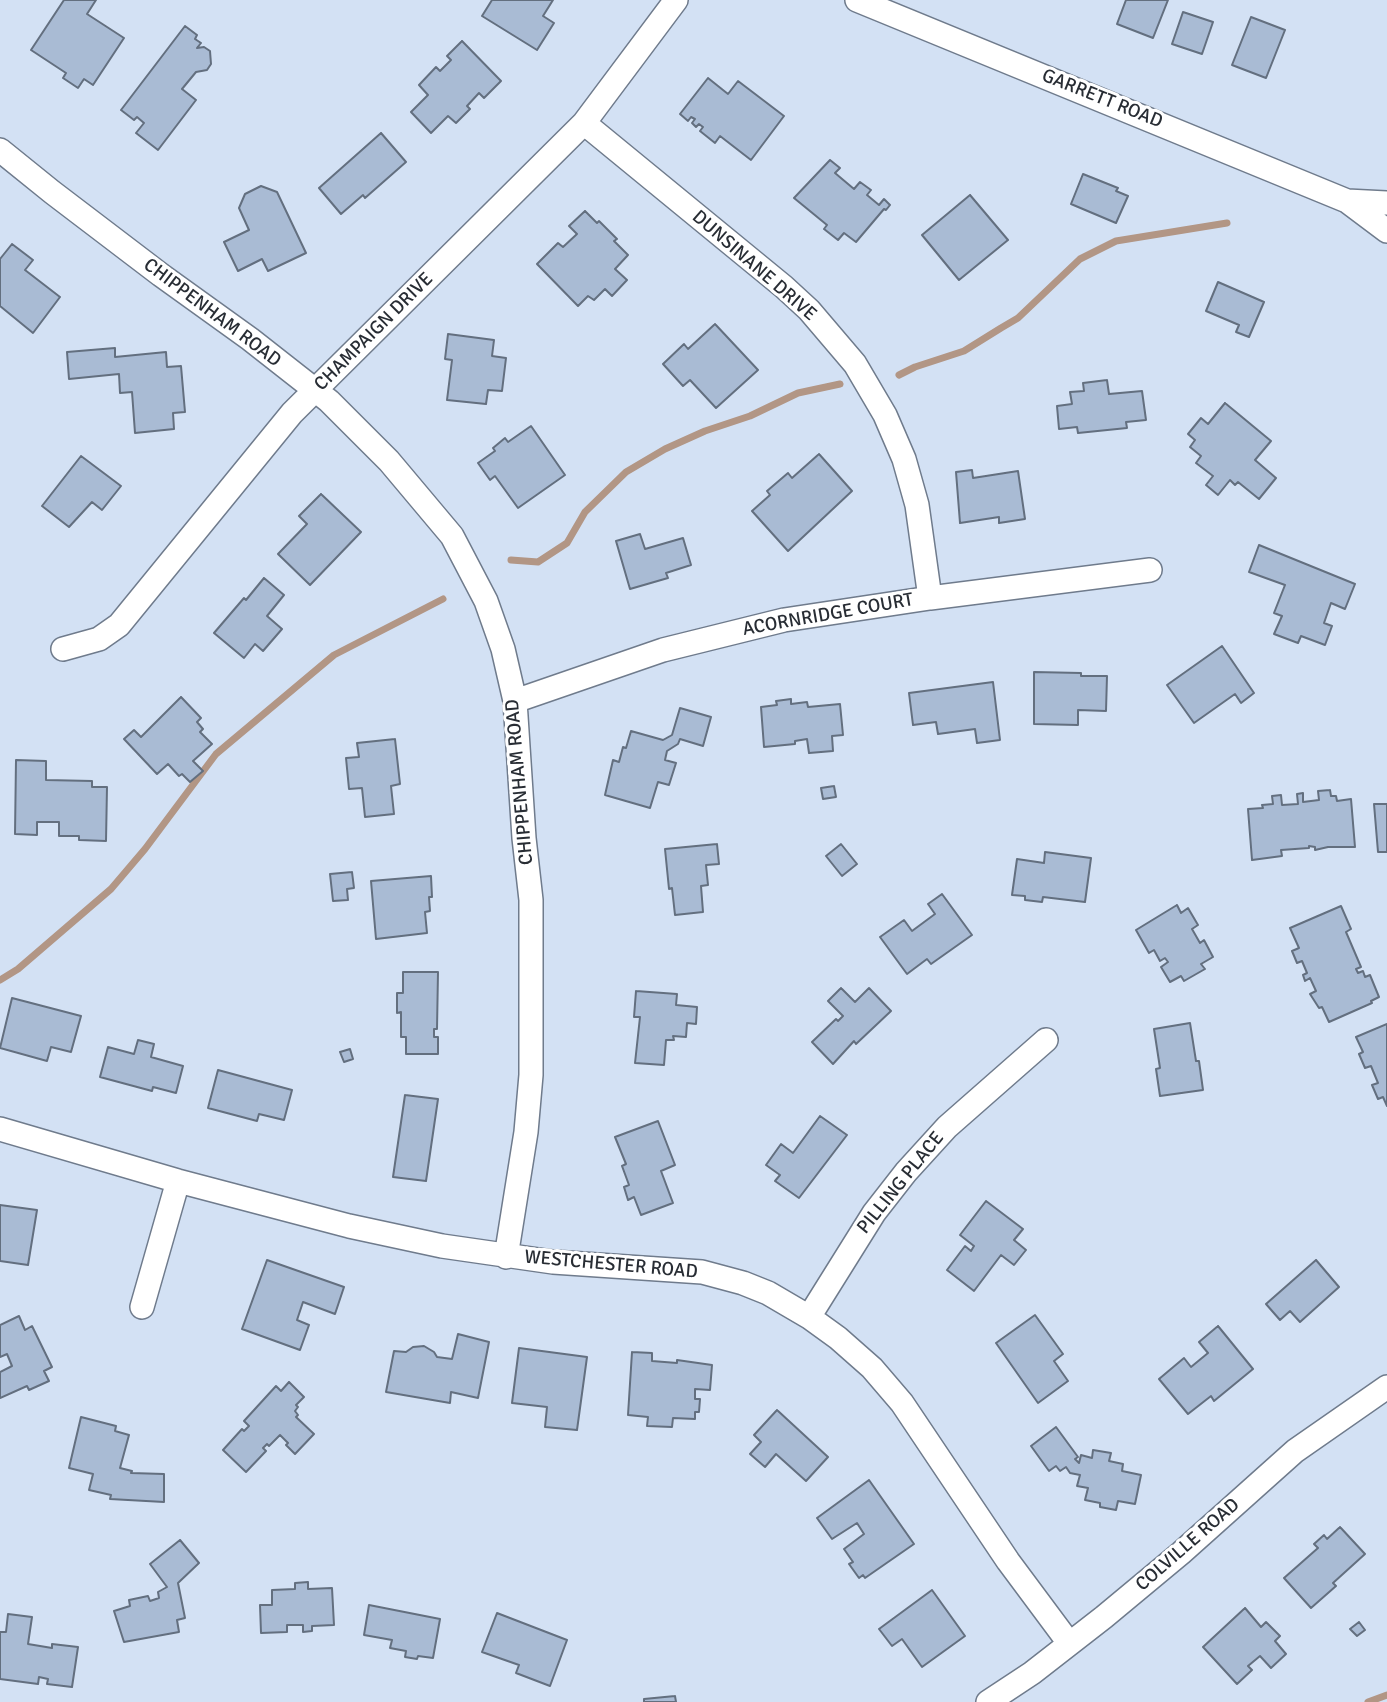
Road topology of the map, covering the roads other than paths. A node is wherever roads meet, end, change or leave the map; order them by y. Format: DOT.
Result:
graph roads {
  1 [pos="676,0"];
  2 [pos="857,0"];
  3 [pos="584,123"];
  4 [pos="0,150"];
  5 [pos="1347,201"];
  6 [pos="1387,203"];
  7 [pos="1387,231"];
  8 [pos="315,390"];
  9 [pos="1150,570"];
  10 [pos="930,598"];
  11 [pos="63,649"];
  12 [pos="515,701"];
  13 [pos="1046,1040"];
  14 [pos="0,1129"];
  15 [pos="178,1181"];
  16 [pos="506,1256"];
  17 [pos="142,1307"];
  18 [pos="809,1317"];
  19 [pos="1387,1387"];
  20 [pos="1069,1643"];
  21 [pos="988,1702"];
  1 -- 3 [label="street, CHAMPAIGN DRIVE"];
  2 -- 5 [label="street, GARRETT ROAD"];
  3 -- 8 [label="street, CHAMPAIGN DRIVE"];
  3 -- 10 [label="street, DUNSINANE DRIVE"];
  4 -- 8 [label="street, CHIPPENHAM ROAD"];
  5 -- 6 [label="street, GARRETT ROAD"];
  5 -- 7 [label="street, GARRETT ROAD"];
  8 -- 11 [label="street, CHAMPAIGN DRIVE"];
  8 -- 12 [label="street, CHIPPENHAM ROAD"];
  9 -- 10 [label="street, ACORNRIDGE COURT"];
  10 -- 12 [label="street, ACORNRIDGE COURT"];
  12 -- 16 [label="street, CHIPPENHAM ROAD"];
  13 -- 18 [label="street, PILLING PLACE"];
  14 -- 15 [label="street, WESTCHESTER ROAD"];
  15 -- 16 [label="street, WESTCHESTER ROAD"];
  15 -- 17 [label="street"];
  16 -- 18 [label="street, WESTCHESTER ROAD"];
  18 -- 20 [label="street, WESTCHESTER ROAD"];
  19 -- 20 [label="street, COLVILLE ROAD"];
  20 -- 21 [label="street, COLVILLE ROAD"];
}
